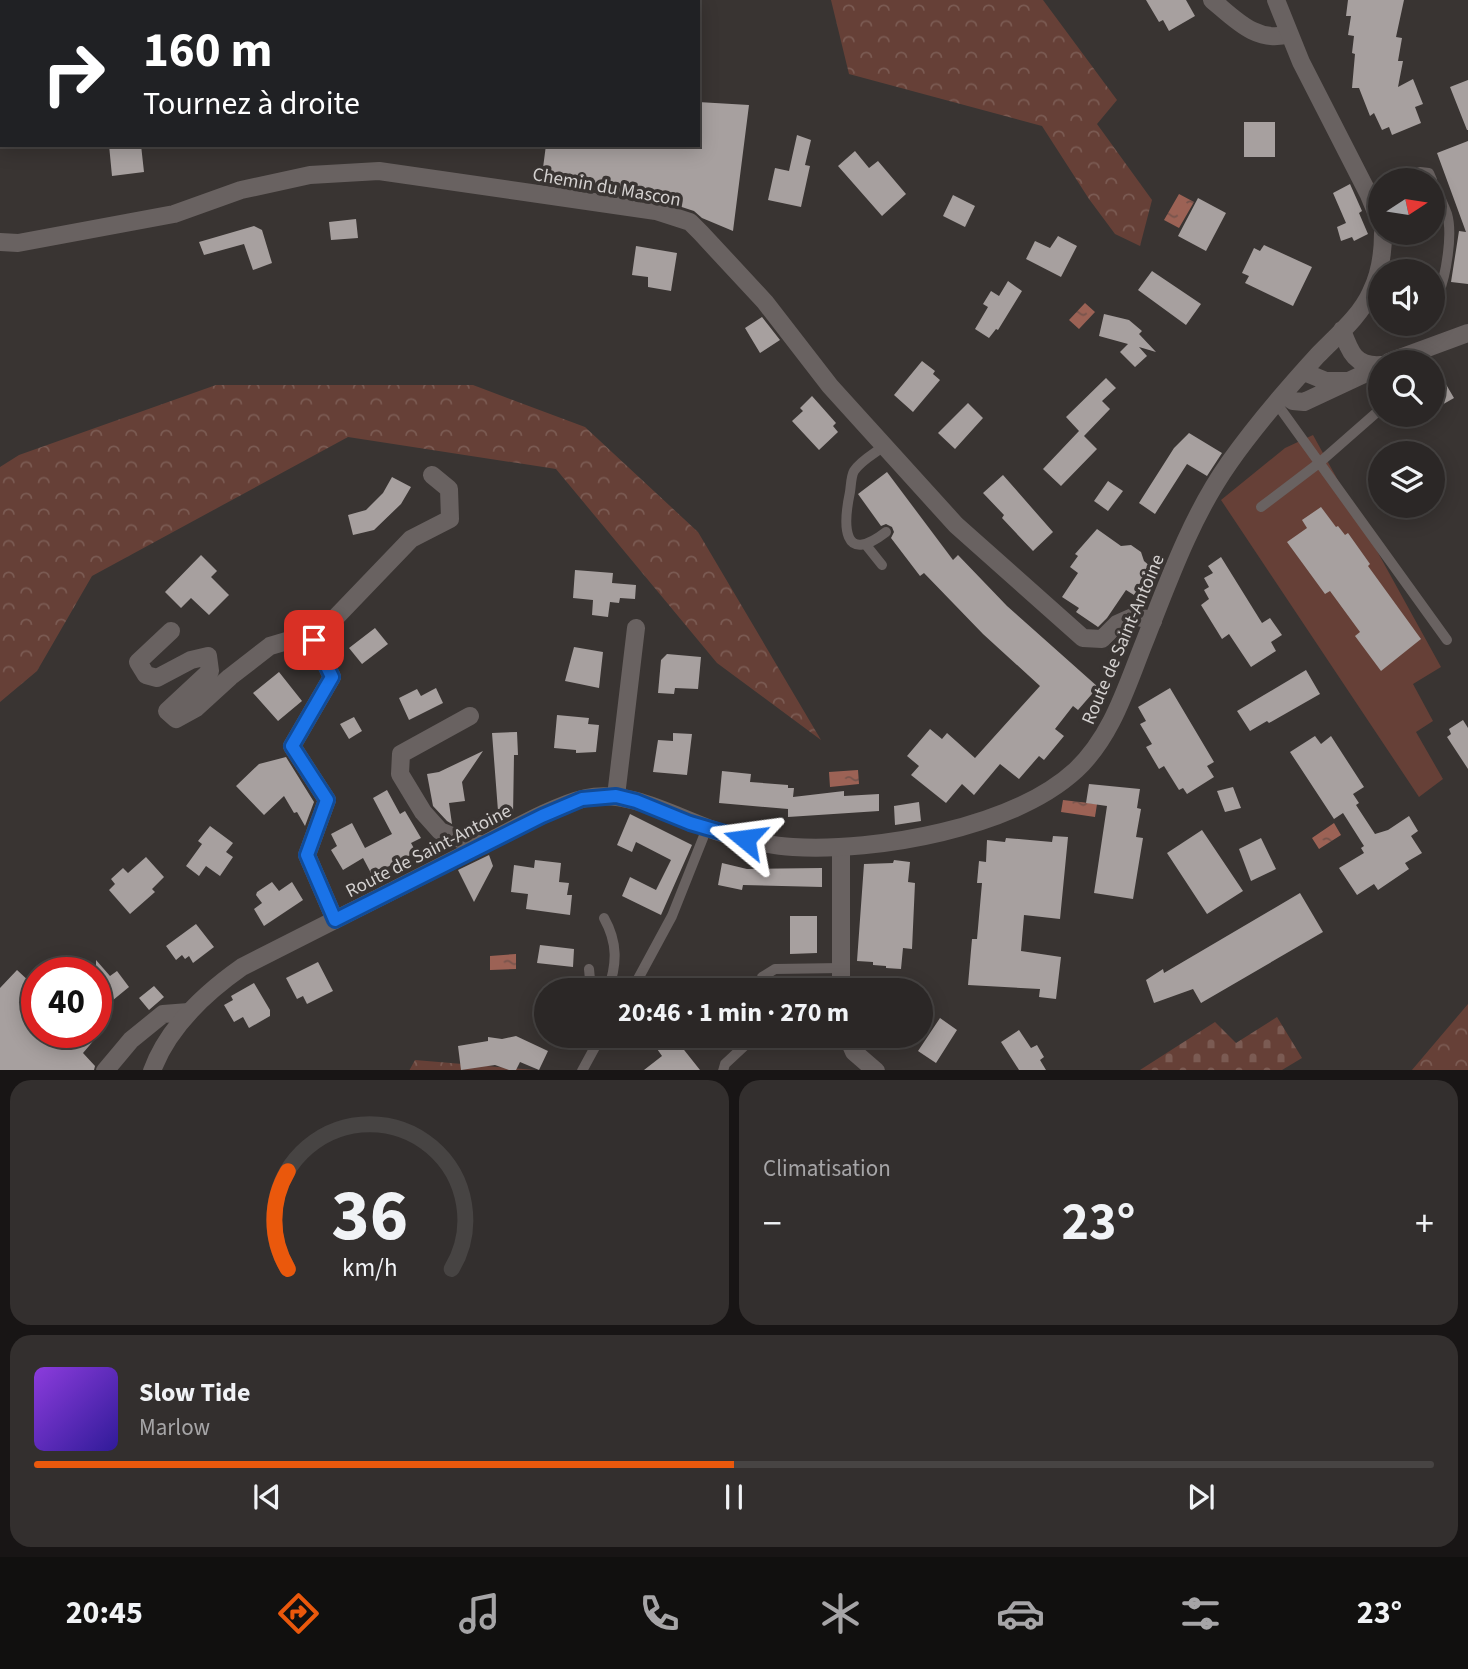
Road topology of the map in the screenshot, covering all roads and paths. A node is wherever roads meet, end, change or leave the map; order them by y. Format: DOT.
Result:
graph roads {
  1 [pos="1212,0"];
  2 [pos="1276,0"];
  3 [pos="1289,34"];
  4 [pos="1368,179"];
  5 [pos="1446,213"];
  6 [pos="0,242"];
  7 [pos="1445,267"];
  8 [pos="1368,305"];
  9 [pos="1342,330"];
  10 [pos="1468,332"];
  11 [pos="1421,350"];
  12 [pos="1368,366"];
  13 [pos="1304,372"];
  14 [pos="1368,372"];
  15 [pos="1350,381"];
  16 [pos="1280,399"];
  17 [pos="1368,420"];
  18 [pos="884,446"];
  19 [pos="1319,463"];
  20 [pos="432,475"];
  21 [pos="1261,507"];
  22 [pos="886,532"];
  23 [pos="866,545"];
  24 [pos="882,565"];
  25 [pos="1153,621"];
  26 [pos="636,628"];
  27 [pos="172,631"];
  28 [pos="318,635"];
  29 [pos="1447,640"];
  30 [pos="470,716"];
  31 [pos="616,796"];
  32 [pos="707,828"];
  33 [pos="484,845"];
  34 [pos="841,847"];
  35 [pos="604,918"];
  36 [pos="335,920"];
  37 [pos="841,968"];
  38 [pos="589,969"];
  39 [pos="590,978"];
  40 [pos="612,978"];
  41 [pos="638,978"];
  42 [pos="762,978"];
  43 [pos="841,978"];
  44 [pos="189,1012"];
  45 [pos="594,1048"];
  46 [pos="742,1048"];
  47 [pos="852,1048"];
  48 [pos="105,1070"];
  49 [pos="152,1070"];
  50 [pos="582,1070"];
  51 [pos="723,1070"];
  52 [pos="876,1070"];
  1 -- 3 [label="street"];
  2 -- 3 [label="street"];
  3 -- 4 [label="street"];
  5 -- 7 [label="lane"];
  6 -- 18 [label="street, Chemin du Mascon"];
  8 -- 9 [label="street, Route de Saint-Antoine"];
  9 -- 12 [label="street"];
  9 -- 13 [label="street, Route de Saint-Antoine"];
  10 -- 11 [label="street"];
  13 -- 15 [label="street"];
  13 -- 16 [label="street, Route de Saint-Antoine"];
  14 -- 15 [label="street"];
  15 -- 16 [label="street"];
  16 -- 19 [label="lane"];
  16 -- 25 [label="street, Route de Saint-Antoine"];
  17 -- 19 [label="lane"];
  18 -- 23 [label="lane"];
  18 -- 25 [label="street, Chemin du Mascon"];
  19 -- 21 [label="lane"];
  19 -- 29 [label="lane"];
  20 -- 28 [label="street"];
  22 -- 23 [label="lane"];
  23 -- 24 [label="lane"];
  25 -- 34 [label="street, Route de Saint-Antoine"];
  26 -- 31 [label="street"];
  27 -- 28 [label="street"];
  28 -- 36 [label="street"];
  30 -- 33 [label="street"];
  31 -- 32 [label="street, Route de Saint-Antoine"];
  31 -- 33 [label="street, Route de Saint-Antoine"];
  32 -- 34 [label="street, Route de Saint-Antoine"];
  32 -- 41 [label="lane"];
  33 -- 36 [label="street, Route de Saint-Antoine"];
  34 -- 37 [label="street"];
  35 -- 40 [label="lane"];
  36 -- 44 [label="street, Route de Saint-Antoine"];
  37 -- 42 [label="lane"];
  37 -- 43 [label="street"];
  38 -- 39 [label="lane"];
  44 -- 48 [label="street"];
  44 -- 49 [label="street, Route de Saint-Antoine"];
  45 -- 50 [label="lane"];
  46 -- 51 [label="lane"];
  47 -- 52 [label="street"];
}
